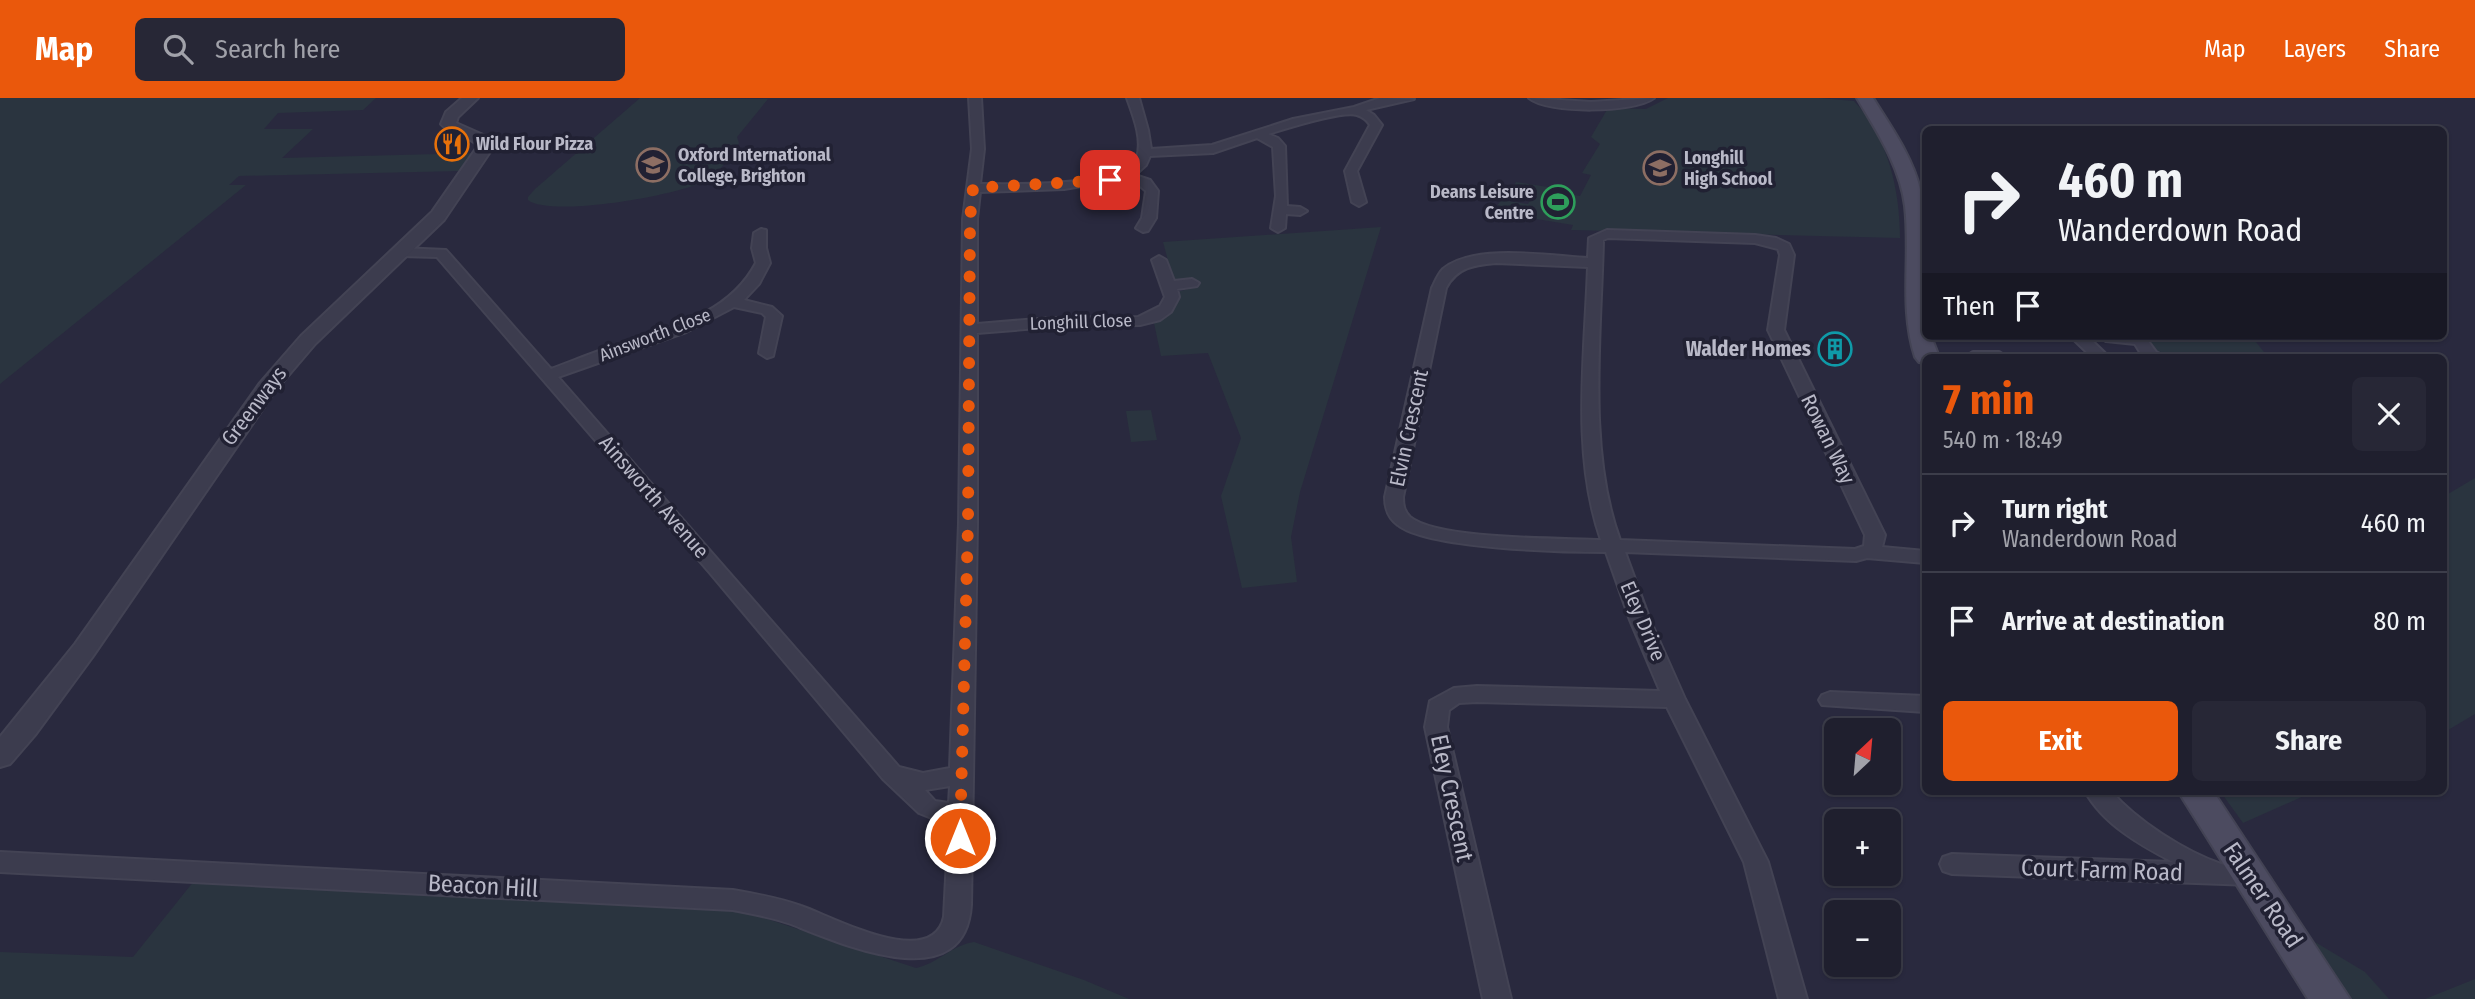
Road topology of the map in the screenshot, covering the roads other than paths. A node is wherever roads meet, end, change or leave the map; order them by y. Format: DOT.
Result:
graph roads {
  1 [pos="471,98"];
  2 [pos="975,98"];
  3 [pos="1133,98"];
  4 [pos="1145,98"];
  5 [pos="1535,98"];
  6 [pos="1648,98"];
  7 [pos="1865,98"];
  8 [pos="1409,101"];
  9 [pos="1356,110"];
  10 [pos="1257,134"];
  11 [pos="1144,153"];
  12 [pos="1125,175"];
  13 [pos="973,188"];
  14 [pos="1375,194"];
  15 [pos="1281,210"];
  16 [pos="1300,211"];
  17 [pos="1143,228"];
  18 [pos="1278,228"];
  19 [pos="1610,234"];
  20 [pos="760,238"];
  21 [pos="776,242"];
  22 [pos="401,252"];
  23 [pos="1158,260"];
  24 [pos="1594,264"];
  25 [pos="1920,266"];
  26 [pos="1192,283"];
  27 [pos="1168,286"];
  28 [pos="730,302"];
  29 [pos="790,327"];
  30 [pos="773,329"];
  31 [pos="968,329"];
  32 [pos="1922,339"];
  33 [pos="2082,340"];
  34 [pos="767,353"];
  35 [pos="2098,354"];
  36 [pos="548,375"];
  37 [pos="1612,546"];
  38 [pos="1866,552"];
  39 [pos="1922,563"];
  40 [pos="1674,699"];
  41 [pos="1830,700"];
  42 [pos="1922,704"];
  43 [pos="0,756"];
  44 [pos="891,773"];
  45 [pos="960,775"];
  46 [pos="2100,795"];
  47 [pos="2196,795"];
  48 [pos="960,812"];
  49 [pos="0,862"];
  50 [pos="1952,864"];
  51 [pos="2236,875"];
  52 [pos="1497,999"];
  53 [pos="1793,999"];
  54 [pos="2330,999"];
  1 -- 22 [label="street, Greenways"];
  2 -- 13 [label="street"];
  3 -- 4 [label="street"];
  3 -- 11 [label="street"];
  5 -- 6 [label="street"];
  7 -- 25 [label="main road"];
  8 -- 9 [label="street"];
  9 -- 10 [label="street"];
  9 -- 14 [label="street"];
  10 -- 11 [label="street"];
  10 -- 15 [label="street"];
  11 -- 12 [label="street"];
  12 -- 13 [label="street"];
  12 -- 17 [label="street"];
  13 -- 31 [label="street"];
  15 -- 16 [label="street"];
  15 -- 18 [label="street"];
  19 -- 24 [label="street, Eley Drive"];
  19 -- 38 [label="street, Rowan Way"];
  20 -- 21 [label="street, Ainsworth Close"];
  20 -- 28 [label="street, Ainsworth Close"];
  22 -- 36 [label="street, Ainsworth Avenue"];
  22 -- 43 [label="street, Greenways"];
  23 -- 27 [label="street"];
  24 -- 37 [label="street, Eley Drive"];
  24 -- 37 [label="street, Elvin Crescent"];
  25 -- 32 [label="main road"];
  26 -- 27 [label="street"];
  27 -- 31 [label="street, Longhill Close"];
  28 -- 30 [label="street"];
  28 -- 36 [label="street, Ainsworth Close"];
  29 -- 30 [label="street"];
  30 -- 34 [label="street"];
  31 -- 45 [label="street"];
  33 -- 35 [label="street"];
  36 -- 44 [label="street, Ainsworth Avenue"];
  37 -- 38 [label="street"];
  37 -- 40 [label="street, Eley Drive"];
  38 -- 39 [label="street"];
  40 -- 52 [label="street, Eley Crescent"];
  40 -- 53 [label="street, Eley Drive"];
  41 -- 42 [label="street"];
  44 -- 45 [label="street"];
  44 -- 48 [label="street, Ainsworth Avenue"];
  45 -- 48 [label="street"];
  46 -- 51 [label="street"];
  47 -- 51 [label="main road, Falmer Road"];
  48 -- 49 [label="street, Beacon Hill"];
  50 -- 51 [label="street, Court Farm Road"];
  51 -- 54 [label="main road, Falmer Road"];
}
